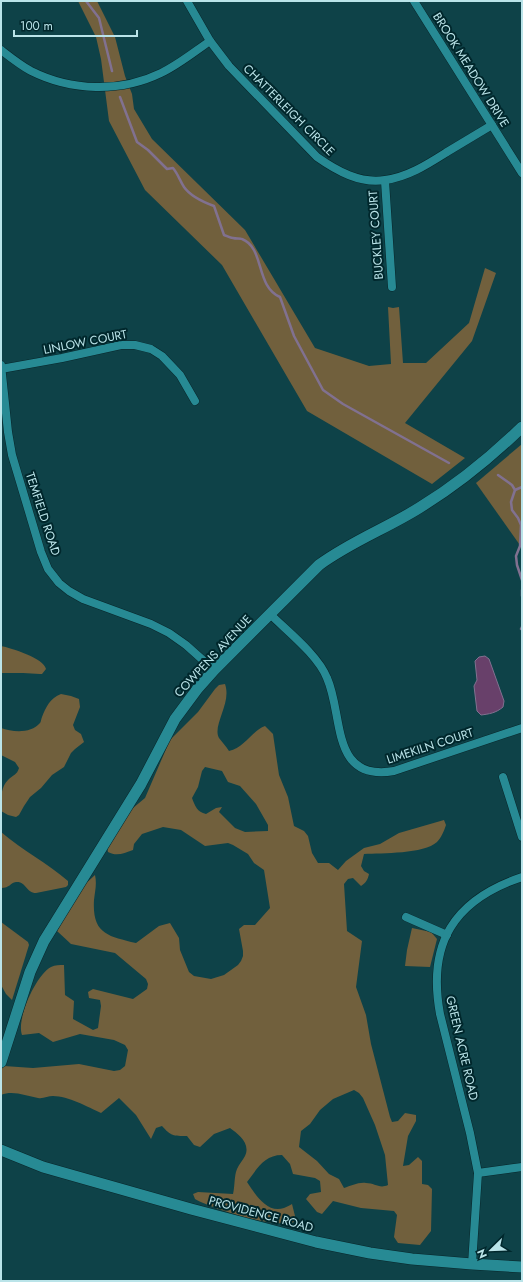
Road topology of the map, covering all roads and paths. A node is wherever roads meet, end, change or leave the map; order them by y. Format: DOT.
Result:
graph roads {
  1 [pos="187,1"];
  2 [pos="414,1"];
  3 [pos="210,41"];
  4 [pos="1,50"];
  5 [pos="492,125"];
  6 [pos="522,173"];
  7 [pos="385,181"];
  8 [pos="392,287"];
  9 [pos="1,365"];
  10 [pos="1,369"];
  11 [pos="195,401"];
  12 [pos="522,427"];
  13 [pos="270,614"];
  14 [pos="214,670"];
  15 [pos="522,728"];
  16 [pos="503,777"];
  17 [pos="522,838"];
  18 [pos="522,877"];
  19 [pos="406,917"];
  20 [pos="446,935"];
  21 [pos="1,1062"];
  22 [pos="1,1150"];
  23 [pos="522,1167"];
  24 [pos="478,1174"];
  25 [pos="472,1264"];
  26 [pos="522,1267"];
  1 -- 3 [label="street, CHATTERLEIGH CIRCLE"];
  2 -- 5 [label="street, BROOK MEADOW DRIVE"];
  3 -- 4 [label="street"];
  3 -- 7 [label="street, CHATTERLEIGH CIRCLE"];
  5 -- 6 [label="street, BROOK MEADOW DRIVE"];
  5 -- 7 [label="street, CHATTERLEIGH CIRCLE"];
  7 -- 8 [label="street, BUCKLEY COURT"];
  9 -- 10 [label="street, TEMFIELD ROAD"];
  10 -- 11 [label="street, LINLOW COURT"];
  10 -- 14 [label="street, TEMFIELD ROAD"];
  12 -- 13 [label="street, COWPENS AVENUE"];
  13 -- 14 [label="street, COWPENS AVENUE"];
  13 -- 15 [label="street, LIMEKILN COURT"];
  14 -- 21 [label="street, COWPENS AVENUE"];
  16 -- 17 [label="street"];
  18 -- 20 [label="street, GREEN ACRE ROAD"];
  19 -- 20 [label="street"];
  20 -- 24 [label="street, GREEN ACRE ROAD"];
  22 -- 25 [label="street, PROVIDENCE ROAD"];
  23 -- 24 [label="street"];
  24 -- 25 [label="street, GREEN ACRE ROAD"];
  25 -- 26 [label="street, PROVIDENCE ROAD"];
}
